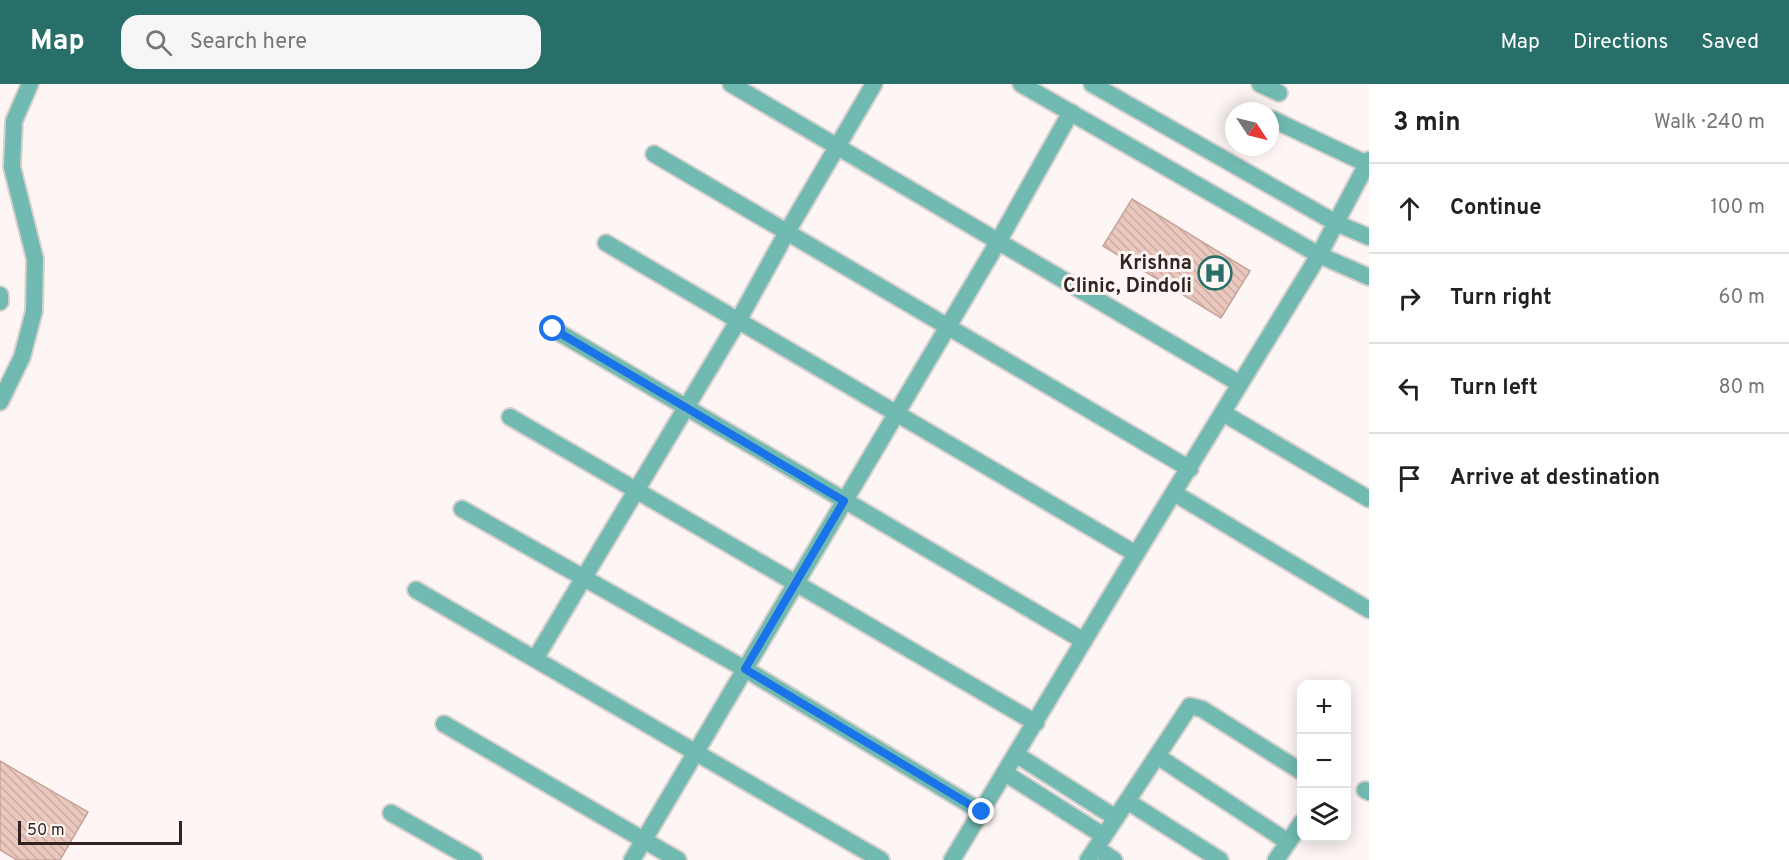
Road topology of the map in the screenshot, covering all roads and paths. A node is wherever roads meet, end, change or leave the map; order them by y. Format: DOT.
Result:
graph roads {
  1 [pos="30,84"];
  2 [pos="731,84"];
  3 [pos="874,84"];
  4 [pos="1021,84"];
  5 [pos="1092,84"];
  6 [pos="1260,84"];
  7 [pos="1279,93"];
  8 [pos="1071,112"];
  9 [pos="1279,122"];
  10 [pos="836,147"];
  11 [pos="6,151"];
  12 [pos="654,154"];
  13 [pos="1368,162"];
  14 [pos="1336,223"];
  15 [pos="787,232"];
  16 [pos="1369,237"];
  17 [pos="998,242"];
  18 [pos="606,243"];
  19 [pos="1319,255"];
  20 [pos="1369,276"];
  21 [pos="0,295"];
  22 [pos="0,302"];
  23 [pos="738,321"];
  24 [pos="948,327"];
  25 [pos="553,329"];
  26 [pos="1240,384"];
  27 [pos="0,402"];
  28 [pos="686,407"];
  29 [pos="896,414"];
  30 [pos="1223,414"];
  31 [pos="510,417"];
  32 [pos="1190,469"];
  33 [pos="636,490"];
  34 [pos="1174,493"];
  35 [pos="1369,499"];
  36 [pos="844,501"];
  37 [pos="462,509"];
  38 [pos="1136,554"];
  39 [pos="584,577"];
  40 [pos="796,583"];
  41 [pos="416,590"];
  42 [pos="1369,610"];
  43 [pos="1084,641"];
  44 [pos="535,659"];
  45 [pos="745,669"];
  46 [pos="1036,723"];
  47 [pos="444,724"];
  48 [pos="696,752"];
  49 [pos="1017,755"];
  50 [pos="1156,756"];
  51 [pos="1297,769"];
  52 [pos="1005,773"];
  53 [pos="1127,801"];
  54 [pos="982,812"];
  55 [pos="392,813"];
  56 [pos="1116,818"];
  57 [pos="1297,829"];
  58 [pos="644,840"];
  59 [pos="1288,842"];
  60 [pos="1096,848"];
  61 [pos="474,860"];
  62 [pos="632,860"];
  63 [pos="678,860"];
  64 [pos="881,860"];
  65 [pos="952,860"];
  66 [pos="1114,860"];
  67 [pos="1220,860"];
  68 [pos="1276,860"];
  1 -- 11 [label="street"];
  2 -- 10 [label="street"];
  3 -- 10 [label="street"];
  4 -- 8 [label="street"];
  5 -- 14 [label="street"];
  6 -- 7 [label="street"];
  8 -- 17 [label="street"];
  8 -- 19 [label="street"];
  9 -- 13 [label="street"];
  10 -- 15 [label="street"];
  10 -- 17 [label="street"];
  11 -- 27 [label="street"];
  12 -- 15 [label="street"];
  13 -- 14 [label="street"];
  14 -- 16 [label="street"];
  14 -- 19 [label="street"];
  15 -- 23 [label="street"];
  15 -- 24 [label="street"];
  17 -- 24 [label="street"];
  17 -- 26 [label="street"];
  18 -- 23 [label="street"];
  19 -- 20 [label="street"];
  19 -- 26 [label="street"];
  21 -- 22 [label="street"];
  23 -- 28 [label="street"];
  23 -- 29 [label="street"];
  24 -- 29 [label="street"];
  24 -- 32 [label="street"];
  25 -- 28 [label="street"];
  26 -- 30 [label="street"];
  28 -- 33 [label="street"];
  28 -- 36 [label="street"];
  29 -- 36 [label="street"];
  29 -- 38 [label="street"];
  30 -- 32 [label="street"];
  30 -- 35 [label="street"];
  31 -- 33 [label="street"];
  32 -- 34 [label="street"];
  33 -- 39 [label="street"];
  33 -- 40 [label="street"];
  34 -- 38 [label="street"];
  34 -- 42 [label="street"];
  36 -- 40 [label="street"];
  36 -- 43 [label="street"];
  37 -- 39 [label="street"];
  38 -- 43 [label="street"];
  39 -- 44 [label="street"];
  39 -- 45 [label="street"];
  40 -- 45 [label="street"];
  40 -- 46 [label="street"];
  41 -- 44 [label="street"];
  43 -- 46 [label="street"];
  44 -- 48 [label="street"];
  45 -- 48 [label="street"];
  45 -- 54 [label="street"];
  46 -- 49 [label="street"];
  47 -- 58 [label="street"];
  48 -- 58 [label="street"];
  48 -- 64 [label="street"];
  49 -- 52 [label="street"];
  49 -- 56 [label="street"];
  50 -- 51 [label="street"];
  50 -- 53 [label="street"];
  50 -- 59 [label="street"];
  52 -- 54 [label="street"];
  52 -- 60 [label="street"];
  53 -- 56 [label="street"];
  53 -- 67 [label="street"];
  54 -- 65 [label="street"];
  55 -- 61 [label="street"];
  56 -- 60 [label="street"];
  57 -- 59 [label="street"];
  58 -- 62 [label="street"];
  58 -- 63 [label="street"];
  59 -- 68 [label="street"];
  60 -- 66 [label="street"];
}
